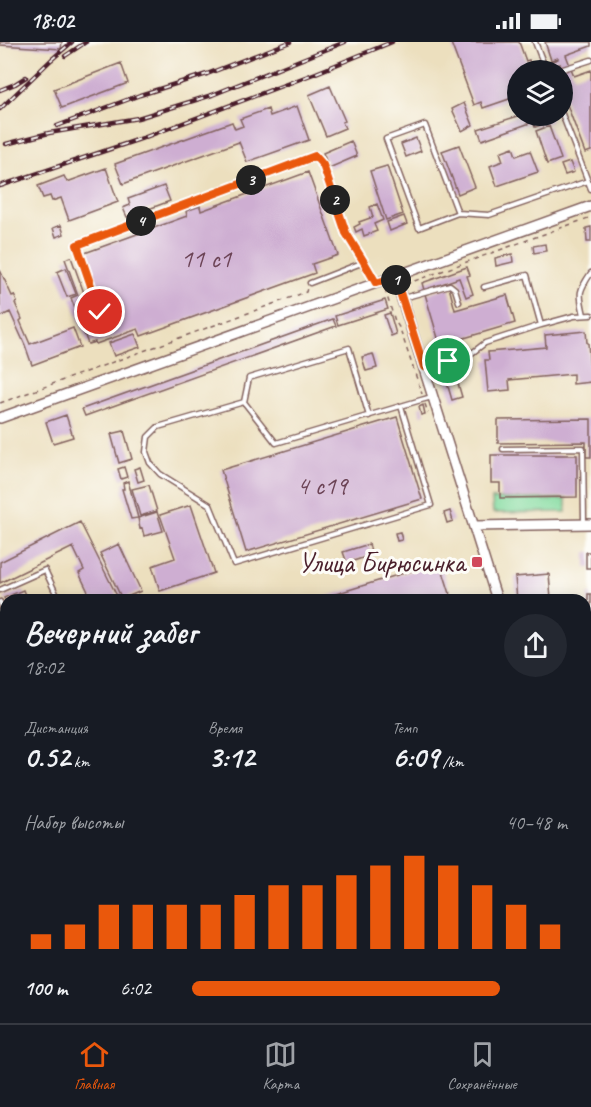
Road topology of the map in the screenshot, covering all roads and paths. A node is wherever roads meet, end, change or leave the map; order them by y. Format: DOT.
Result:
graph roads {
  1 [pos="535,42"];
  2 [pos="542,60"];
  3 [pos="591,60"];
  4 [pos="573,66"];
  5 [pos="567,126"];
  6 [pos="588,181"];
  7 [pos="591,189"];
  8 [pos="591,206"];
  9 [pos="458,213"];
  10 [pos="591,217"];
  11 [pos="364,262"];
  12 [pos="591,273"];
  13 [pos="395,277"];
  14 [pos="376,283"];
  15 [pos="310,284"];
  16 [pos="406,284"];
  17 [pos="484,288"];
  18 [pos="385,290"];
  19 [pos="402,299"];
  20 [pos="459,302"];
  21 [pos="100,312"];
  22 [pos="584,315"];
  23 [pos="591,315"];
  24 [pos="542,326"];
  25 [pos="424,367"];
  26 [pos="428,398"];
  27 [pos="244,402"];
  28 [pos="0,403"];
  29 [pos="401,406"];
  30 [pos="369,416"];
  31 [pos="0,418"];
  32 [pos="431,420"];
  33 [pos="503,448"];
  34 [pos="587,524"];
  35 [pos="475,526"];
  36 [pos="0,590"];
  37 [pos="56,594"];
  38 [pos="495,594"];
  1 -- 2 [label="lane"];
  3 -- 4 [label="lane"];
  5 -- 6 [label="lane"];
  6 -- 7 [label="lane"];
  6 -- 9 [label="lane"];
  8 -- 13 [label="main road"];
  9 -- 9 [label="lane"];
  10 -- 16 [label="path"];
  11 -- 14 [label="lane"];
  11 -- 15 [label="lane"];
  11 -- 21 [label="lane"];
  12 -- 22 [label="lane"];
  13 -- 14 [label="main road"];
  13 -- 19 [label="main road"];
  14 -- 31 [label="main road"];
  15 -- 28 [label="path"];
  17 -- 24 [label="lane"];
  18 -- 26 [label="path"];
  19 -- 20 [label="lane"];
  19 -- 25 [label="main road"];
  22 -- 23 [label="lane"];
  22 -- 24 [label="lane"];
  24 -- 25 [label="lane"];
  25 -- 26 [label="main road"];
  26 -- 29 [label="lane"];
  26 -- 32 [label="path"];
  26 -- 35 [label="main road"];
  27 -- 29 [label="lane"];
  27 -- 30 [label="lane"];
  27 -- 30 [label="lane"];
  29 -- 30 [label="lane"];
  33 -- 34 [label="lane"];
  34 -- 35 [label="main road"];
  35 -- 38 [label="main road"];
  36 -- 37 [label="lane"];
}
